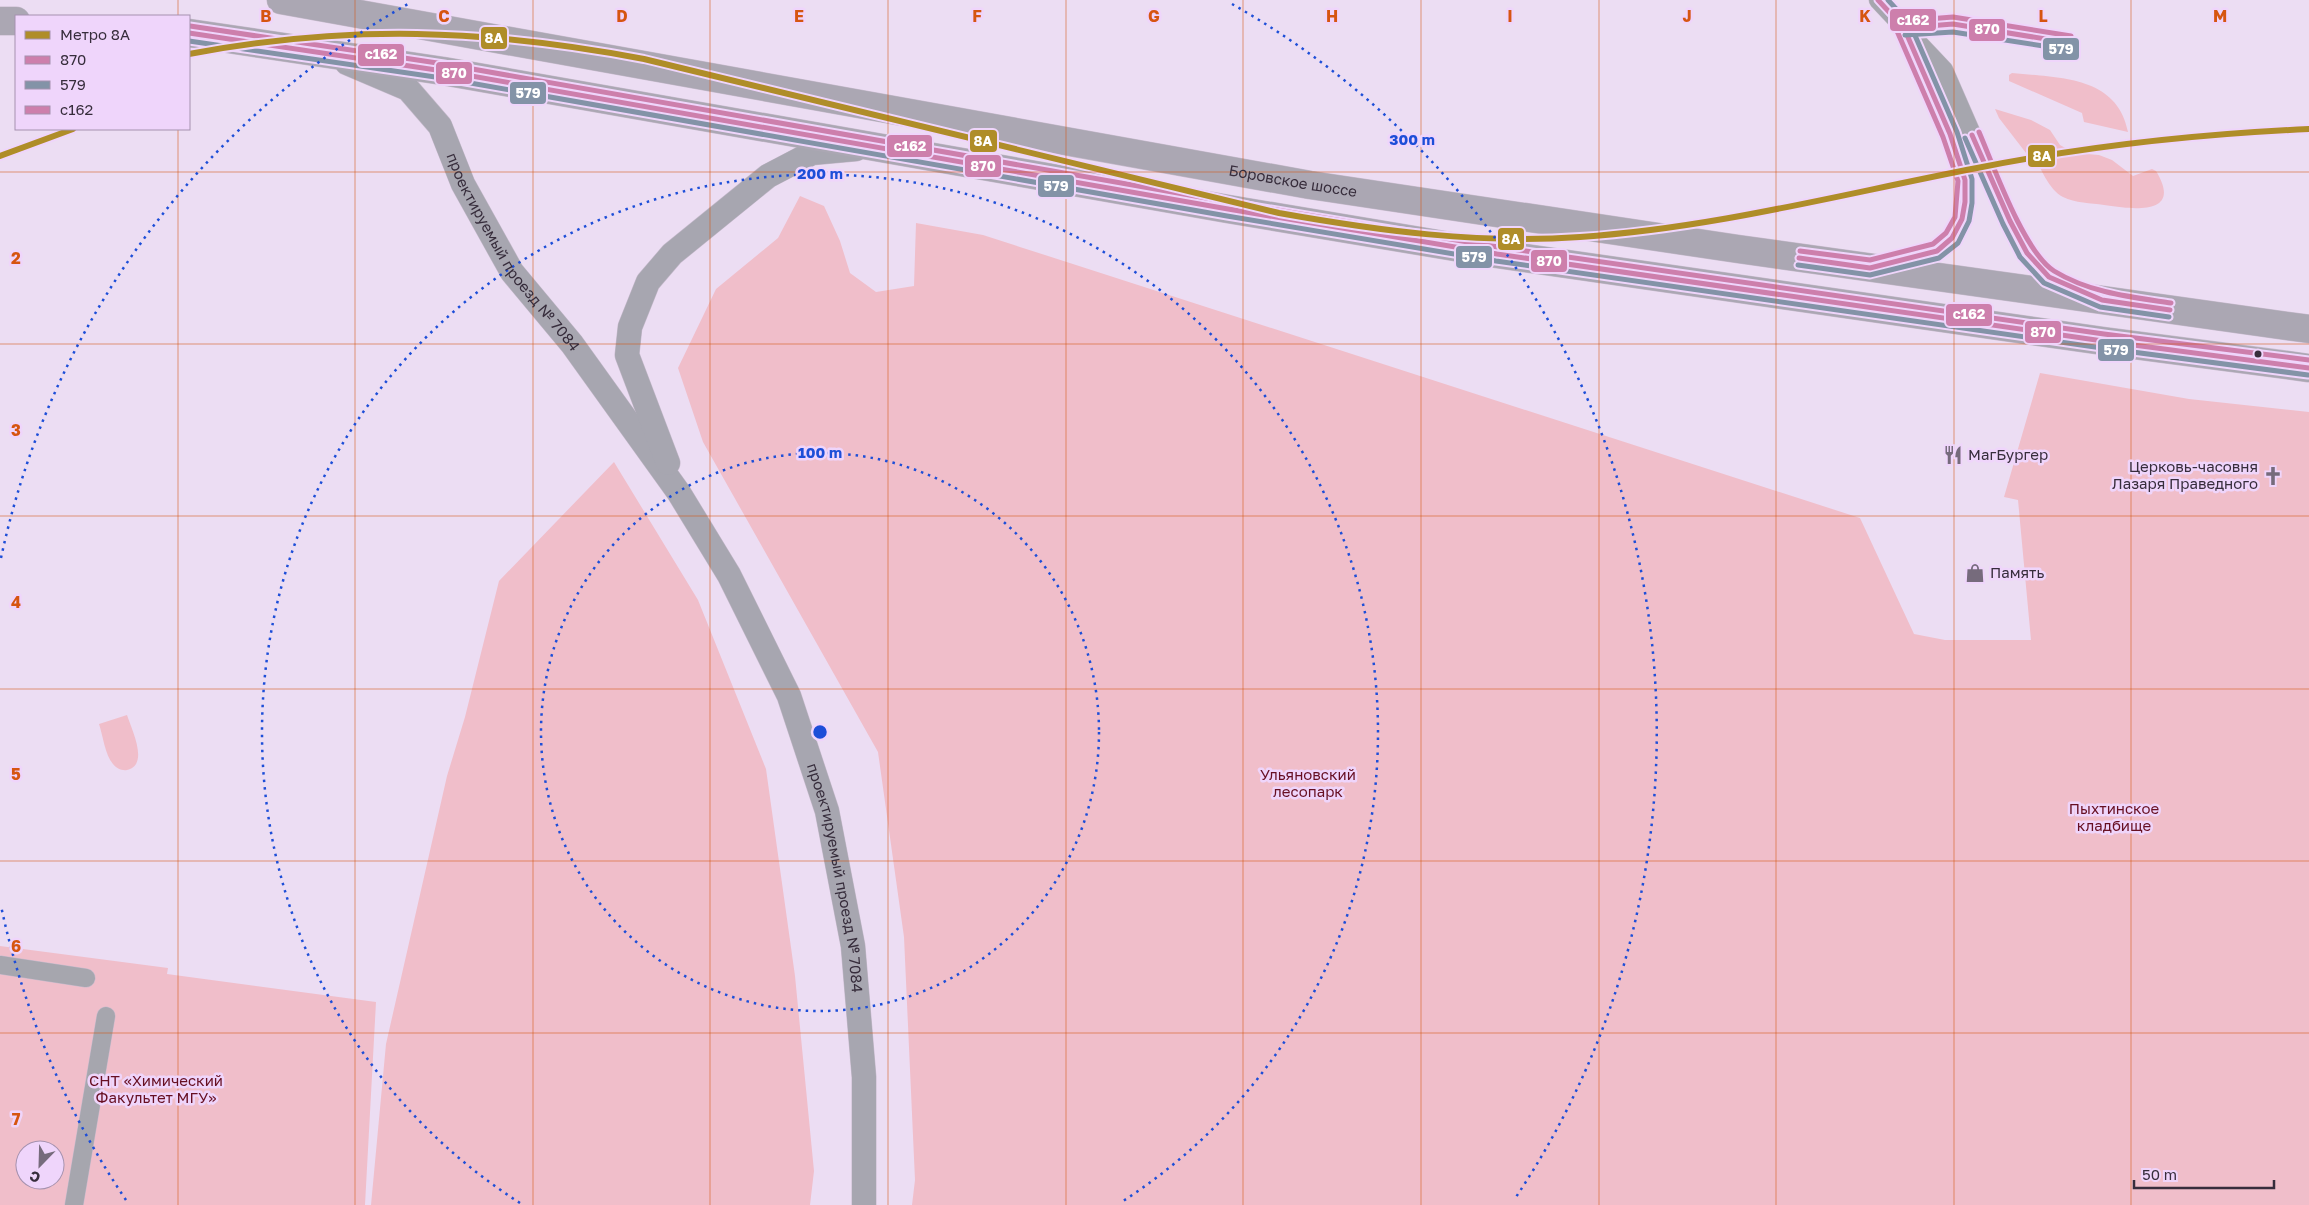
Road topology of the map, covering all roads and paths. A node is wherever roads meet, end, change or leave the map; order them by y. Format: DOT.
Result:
graph roads {
  1 [pos="281,0"];
  2 [pos="1878,0"];
  3 [pos="0,20"];
  4 [pos="15,21"];
  5 [pos="1904,28"];
  6 [pos="190,32"];
  7 [pos="320,51"];
  8 [pos="877,148"];
  9 [pos="1870,268"];
  10 [pos="2102,300"];
  11 [pos="2309,329"];
  12 [pos="2309,368"];
  13 [pos="679,492"];
  14 [pos="0,965"];
  15 [pos="86,978"];
  16 [pos="106,1016"];
  17 [pos="74,1205"];
  18 [pos="864,1205"];
  1 -- 9 [label="main road, Боровское шоссе"];
  2 -- 5 [label="street"];
  3 -- 4 [label="main road"];
  5 -- 9 [label="street"];
  5 -- 10 [label="street"];
  6 -- 7 [label="main road"];
  7 -- 8 [label="main road"];
  7 -- 13 [label="street, проектируемый проезд № 7084"];
  8 -- 12 [label="main road"];
  8 -- 13 [label="street, проектируемый проезд № 7084"];
  9 -- 10 [label="main road, Боровское шоссе"];
  10 -- 11 [label="main road, Боровское шоссе"];
  13 -- 18 [label="street, проектируемый проезд № 7084"];
  14 -- 15 [label="street"];
  16 -- 17 [label="street"];
}
